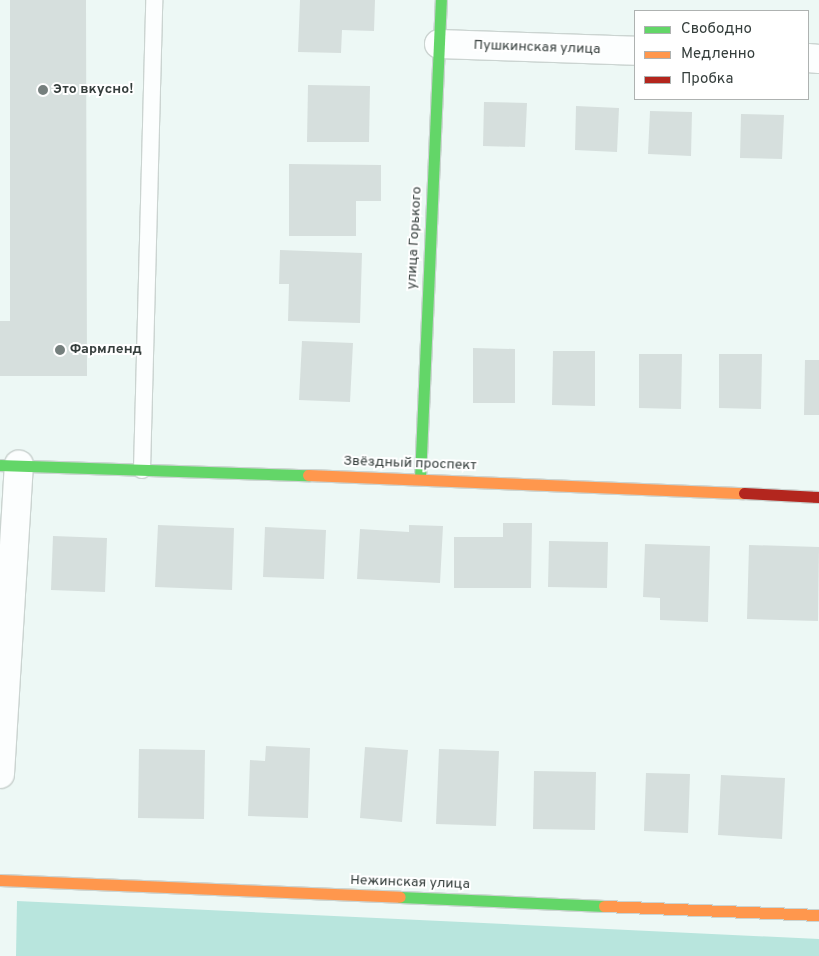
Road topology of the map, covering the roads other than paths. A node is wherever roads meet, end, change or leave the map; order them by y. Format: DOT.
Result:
graph roads {
  1 [pos="154,0"];
  2 [pos="441,0"];
  3 [pos="439,44"];
  4 [pos="634,52"];
  5 [pos="9,465"];
  6 [pos="142,470"];
  7 [pos="420,478"];
  8 [pos="819,497"];
  9 [pos="0,774"];
  10 [pos="0,880"];
  11 [pos="819,915"];
  1 -- 6 [label="lane"];
  2 -- 3 [label="street, улица Горького"];
  3 -- 4 [label="street, Пушкинская улица"];
  3 -- 7 [label="street, улица Горького"];
  5 -- 6 [label="street, Звёздный проспект"];
  5 -- 9 [label="street"];
  6 -- 7 [label="street, Звёздный проспект"];
  7 -- 8 [label="street, Звёздный проспект"];
  10 -- 11 [label="street, Нежинская улица"];
}
